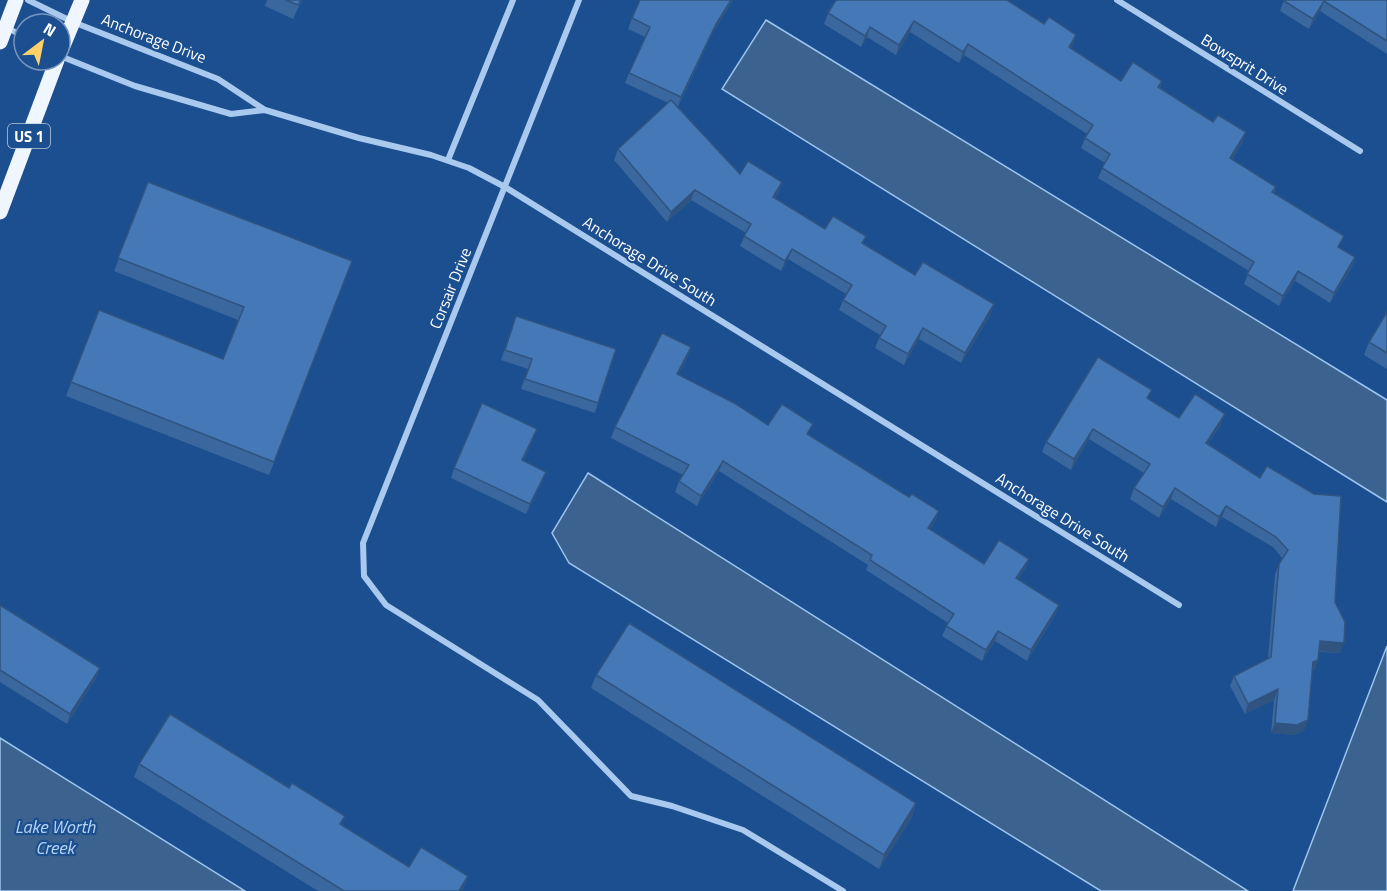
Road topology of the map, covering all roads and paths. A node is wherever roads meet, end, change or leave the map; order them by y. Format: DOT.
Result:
graph roads {
  1 [pos="16,0"];
  2 [pos="28,0"];
  3 [pos="82,0"];
  4 [pos="513,0"];
  5 [pos="579,0"];
  6 [pos="1117,0"];
  7 [pos="73,22"];
  8 [pos="3,25"];
  9 [pos="0,42"];
  10 [pos="72,60"];
  11 [pos="52,72"];
  12 [pos="265,110"];
  13 [pos="1360,151"];
  14 [pos="448,160"];
  15 [pos="505,187"];
  16 [pos="0,212"];
  17 [pos="1179,605"];
  18 [pos="843,891"];
  1 -- 8 [label="main road"];
  2 -- 7 [label="street, Anchorage Drive"];
  3 -- 7 [label="main road"];
  4 -- 14 [label="street"];
  5 -- 15 [label="street, Corsair Drive"];
  6 -- 13 [label="street, Bowsprit Drive"];
  7 -- 12 [label="street, Anchorage Drive"];
  8 -- 9 [label="main road"];
  10 -- 12 [label="street, Anchorage Drive South"];
  11 -- 16 [label="main road, US 1 / US 1"];
  12 -- 14 [label="street, Anchorage Drive South"];
  14 -- 15 [label="street, Anchorage Drive South"];
  15 -- 17 [label="street, Anchorage Drive South"];
  15 -- 18 [label="street, Corsair Drive"];
}
